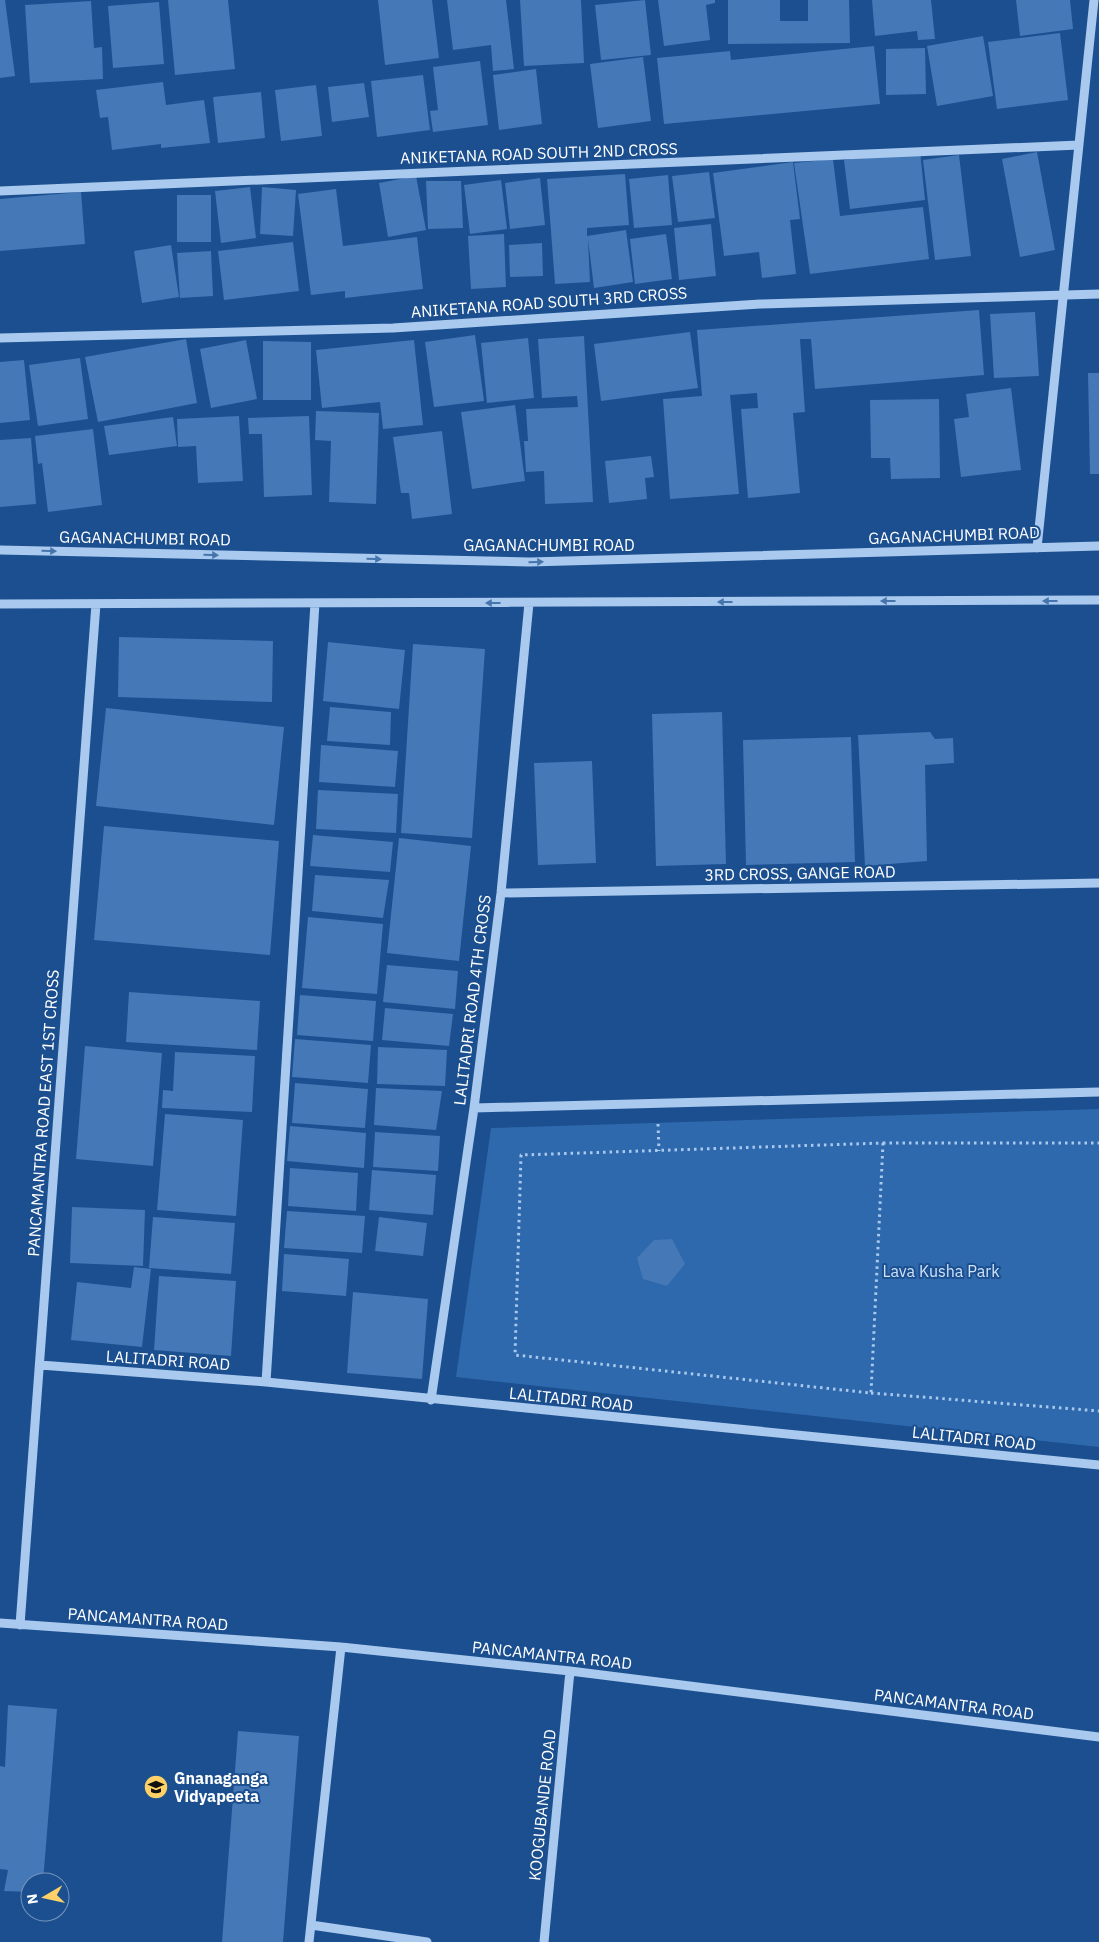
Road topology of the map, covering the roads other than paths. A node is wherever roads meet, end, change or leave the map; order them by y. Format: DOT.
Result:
graph roads {
  1 [pos="1094,0"];
  2 [pos="1079,145"];
  3 [pos="0,191"];
  4 [pos="1099,294"];
  5 [pos="1064,295"];
  6 [pos="0,338"];
  7 [pos="1099,546"];
  8 [pos="1037,548"];
  9 [pos="0,550"];
  10 [pos="1099,600"];
  11 [pos="529,602"];
  12 [pos="315,603"];
  13 [pos="0,604"];
  14 [pos="96,604"];
  15 [pos="1099,883"];
  16 [pos="501,893"];
  17 [pos="1099,1092"];
  18 [pos="474,1108"];
  19 [pos="40,1365"];
  20 [pos="266,1382"];
  21 [pos="431,1400"];
  22 [pos="1099,1465"];
  23 [pos="0,1623"];
  24 [pos="20,1625"];
  25 [pos="341,1648"];
  26 [pos="570,1671"];
  27 [pos="1099,1737"];
  28 [pos="311,1925"];
  29 [pos="309,1942"];
  30 [pos="427,1942"];
  31 [pos="544,1942"];
  1 -- 2 [label="street"];
  2 -- 3 [label="street, ANIKETANA ROAD SOUTH 2ND CROSS"];
  2 -- 5 [label="street"];
  4 -- 5 [label="street, ANIKETANA ROAD SOUTH 3RD CROSS"];
  5 -- 6 [label="street, ANIKETANA ROAD SOUTH 3RD CROSS"];
  5 -- 8 [label="street"];
  7 -- 8 [label="street, GAGANACHUMBI ROAD"];
  9 -- 8 [label="street, GAGANACHUMBI ROAD, one-way"];
  10 -- 11 [label="street, one-way"];
  11 -- 12 [label="street, one-way"];
  11 -- 16 [label="street, LALITADRI ROAD 4TH CROSS"];
  12 -- 14 [label="street"];
  12 -- 20 [label="street"];
  13 -- 14 [label="street"];
  14 -- 19 [label="street, PANCAMANTRA ROAD EAST 1ST CROSS"];
  15 -- 16 [label="street, 3RD CROSS, GANGE ROAD"];
  16 -- 18 [label="street, LALITADRI ROAD 4TH CROSS"];
  17 -- 18 [label="street"];
  18 -- 21 [label="street, LALITADRI ROAD 4TH CROSS"];
  19 -- 20 [label="street, LALITADRI ROAD"];
  19 -- 24 [label="street, PANCAMANTRA ROAD EAST 1ST CROSS"];
  20 -- 21 [label="street, LALITADRI ROAD"];
  21 -- 22 [label="street, LALITADRI ROAD"];
  23 -- 24 [label="street, PANCAMANTRA ROAD"];
  24 -- 25 [label="street, PANCAMANTRA ROAD"];
  25 -- 26 [label="street, PANCAMANTRA ROAD"];
  25 -- 28 [label="street"];
  26 -- 27 [label="street, PANCAMANTRA ROAD"];
  26 -- 31 [label="street, KOOGUBANDE ROAD"];
  28 -- 29 [label="street"];
  28 -- 30 [label="street"];
}
